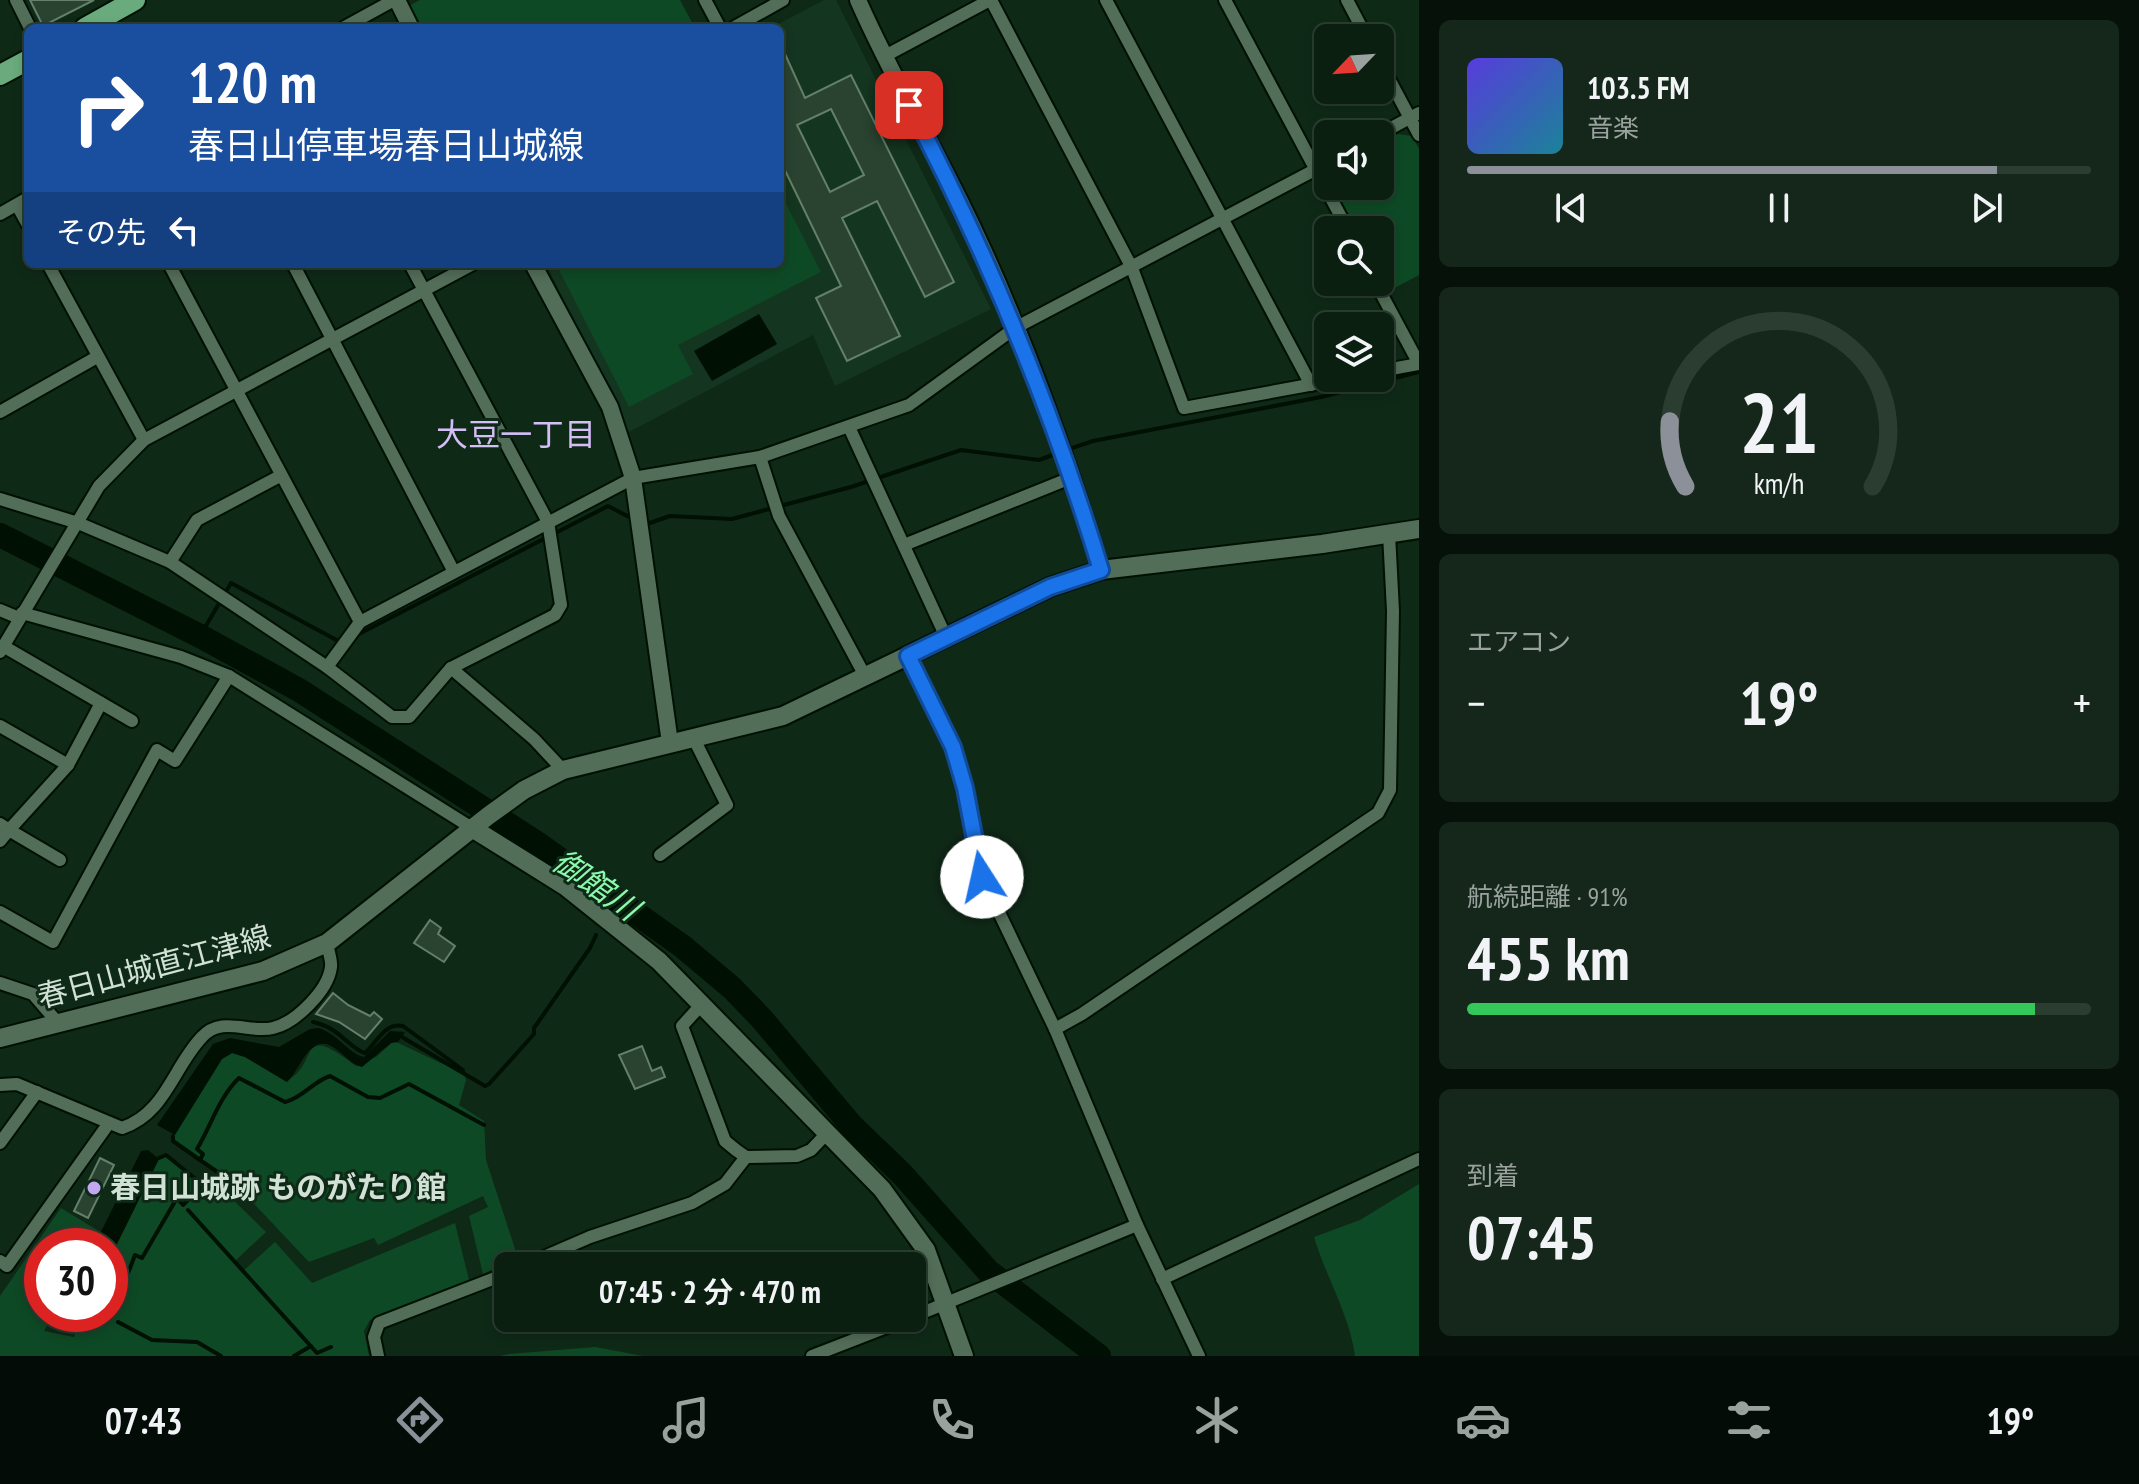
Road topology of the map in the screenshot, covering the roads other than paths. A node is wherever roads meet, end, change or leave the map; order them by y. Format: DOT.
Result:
graph roads {
  1 [pos="16,0"];
  2 [pos="135,0"];
  3 [pos="396,0"];
  4 [pos="705,0"];
  5 [pos="783,0"];
  6 [pos="858,0"];
  7 [pos="991,0"];
  8 [pos="1106,0"];
  9 [pos="1225,0"];
  10 [pos="1347,0"];
  11 [pos="28,24"];
  12 [pos="92,24"];
  13 [pos="351,24"];
  14 [pos="409,24"];
  15 [pos="718,24"];
  16 [pos="740,24"];
  17 [pos="1360,24"];
  18 [pos="883,57"];
  19 [pos="24,62"];
  20 [pos="0,75"];
  21 [pos="1394,84"];
  22 [pos="1415,116"];
  23 [pos="1394,127"];
  24 [pos="1419,135"];
  25 [pos="1314,167"];
  26 [pos="1314,170"];
  27 [pos="23,201"];
  28 [pos="0,214"];
  29 [pos="1223,220"];
  30 [pos="50,268"];
  31 [pos="171,268"];
  32 [pos="295,268"];
  33 [pos="412,268"];
  34 [pos="466,268"];
  35 [pos="535,268"];
  36 [pos="1132,268"];
  37 [pos="424,291"];
  38 [pos="1394,317"];
  39 [pos="1015,328"];
  40 [pos="334,339"];
  41 [pos="97,357"];
  42 [pos="1394,368"];
  43 [pos="1314,384"];
  44 [pos="1311,385"];
  45 [pos="237,392"];
  46 [pos="0,412"];
  47 [pos="849,427"];
  48 [pos="144,440"];
  49 [pos="760,457"];
  50 [pos="280,476"];
  51 [pos="1073,477"];
  52 [pos="633,478"];
  53 [pos="0,499"];
  54 [pos="548,522"];
  55 [pos="78,523"];
  56 [pos="1419,529"];
  57 [pos="1389,534"];
  58 [pos="904,545"];
  59 [pos="170,562"];
  60 [pos="1101,570"];
  61 [pos="454,572"];
  62 [pos="0,610"];
  63 [pos="21,616"];
  64 [pos="360,622"];
  65 [pos="946,637"];
  66 [pos="2,649"];
  67 [pos="908,656"];
  68 [pos="327,667"];
  69 [pos="451,668"];
  70 [pos="229,676"];
  71 [pos="865,676"];
  72 [pos="101,703"];
  73 [pos="132,721"];
  74 [pos="0,726"];
  75 [pos="693,737"];
  76 [pos="670,743"];
  77 [pos="68,765"];
  78 [pos="563,770"];
  79 [pos="4,827"];
  80 [pos="472,828"];
  81 [pos="0,841"];
  82 [pos="660,855"];
  83 [pos="60,860"];
  84 [pos="0,912"];
  85 [pos="327,943"];
  86 [pos="0,983"];
  87 [pos="702,1004"];
  88 [pos="58,1023"];
  89 [pos="1055,1029"];
  90 [pos="0,1038"];
  91 [pos="0,1085"];
  92 [pos="37,1092"];
  93 [pos="109,1123"];
  94 [pos="828,1132"];
  95 [pos="0,1143"];
  96 [pos="746,1157"];
  97 [pos="1419,1159"];
  98 [pos="1137,1225"];
  99 [pos="555,1252"];
  100 [pos="0,1261"];
  101 [pos="494,1278"];
  102 [pos="1162,1279"];
  103 [pos="947,1304"];
  104 [pos="926,1312"];
  105 [pos="875,1332"];
  106 [pos="378,1356"];
  107 [pos="812,1356"];
  108 [pos="964,1356"];
  109 [pos="1199,1356"];
  1 -- 11 [label="street"];
  2 -- 12 [label="main road"];
  3 -- 13 [label="street"];
  3 -- 14 [label="street"];
  4 -- 15 [label="street"];
  5 -- 16 [label="street"];
  6 -- 18 [label="street"];
  7 -- 18 [label="street"];
  7 -- 36 [label="street"];
  8 -- 29 [label="street"];
  9 -- 25 [label="street"];
  10 -- 17 [label="street"];
  18 -- 39 [label="street"];
  19 -- 20 [label="main road"];
  21 -- 22 [label="street"];
  22 -- 23 [label="street"];
  22 -- 24 [label="street"];
  26 -- 29 [label="street"];
  27 -- 28 [label="street"];
  29 -- 36 [label="street"];
  29 -- 44 [label="street"];
  30 -- 41 [label="street"];
  31 -- 45 [label="street"];
  32 -- 40 [label="street"];
  33 -- 37 [label="street"];
  34 -- 37 [label="street"];
  35 -- 52 [label="street"];
  36 -- 39 [label="street"];
  36 -- 44 [label="street"];
  37 -- 40 [label="street"];
  37 -- 54 [label="street"];
  38 -- 42 [label="street"];
  39 -- 47 [label="street"];
  39 -- 51 [label="street"];
  40 -- 45 [label="street"];
  40 -- 61 [label="street"];
  41 -- 46 [label="street"];
  41 -- 48 [label="street"];
  43 -- 44 [label="street"];
  45 -- 48 [label="street"];
  45 -- 50 [label="street"];
  47 -- 49 [label="street"];
  47 -- 58 [label="street"];
  48 -- 55 [label="street"];
  49 -- 52 [label="street"];
  49 -- 71 [label="street"];
  50 -- 59 [label="street"];
  50 -- 64 [label="street"];
  51 -- 58 [label="street"];
  51 -- 60 [label="street"];
  52 -- 54 [label="street"];
  52 -- 76 [label="street"];
  53 -- 55 [label="street"];
  54 -- 61 [label="street"];
  54 -- 69 [label="street"];
  55 -- 59 [label="street"];
  55 -- 63 [label="street"];
  56 -- 57 [label="main road, 春日山城直江津線"];
  57 -- 60 [label="main road, 春日山城直江津線"];
  57 -- 89 [label="street"];
  58 -- 65 [label="street"];
  59 -- 68 [label="street"];
  60 -- 65 [label="main road, 春日山城直江津線"];
  61 -- 64 [label="street"];
  62 -- 63 [label="street"];
  63 -- 66 [label="street"];
  63 -- 70 [label="street"];
  64 -- 68 [label="street"];
  65 -- 67 [label="main road, 春日山城直江津線"];
  66 -- 72 [label="street"];
  67 -- 71 [label="main road, 春日山城直江津線"];
  67 -- 89 [label="street"];
  68 -- 69 [label="street"];
  69 -- 78 [label="street"];
  70 -- 80 [label="street"];
  70 -- 84 [label="street"];
  71 -- 75 [label="main road, 春日山城直江津線"];
  72 -- 73 [label="street"];
  72 -- 77 [label="street"];
  74 -- 77 [label="street"];
  75 -- 76 [label="main road, 春日山城直江津線"];
  75 -- 82 [label="street"];
  76 -- 78 [label="main road, 春日山城直江津線"];
  77 -- 79 [label="street"];
  78 -- 80 [label="main road, 春日山城直江津線"];
  79 -- 81 [label="street"];
  79 -- 83 [label="street"];
  80 -- 85 [label="main road, 春日山城直江津線"];
  80 -- 87 [label="main road"];
  85 -- 88 [label="main road, 春日山城直江津線"];
  85 -- 93 [label="street"];
  86 -- 88 [label="street"];
  87 -- 94 [label="main road"];
  87 -- 96 [label="street"];
  88 -- 90 [label="main road, 春日山城直江津線"];
  89 -- 98 [label="street"];
  91 -- 92 [label="street"];
  92 -- 93 [label="street"];
  92 -- 95 [label="street"];
  93 -- 100 [label="street"];
  94 -- 96 [label="street"];
  94 -- 103 [label="main road"];
  96 -- 99 [label="street"];
  97 -- 102 [label="street"];
  98 -- 102 [label="street"];
  98 -- 103 [label="street"];
  101 -- 106 [label="street"];
  102 -- 109 [label="street"];
  103 -- 104 [label="street"];
  103 -- 108 [label="main road"];
  105 -- 107 [label="street"];
}
